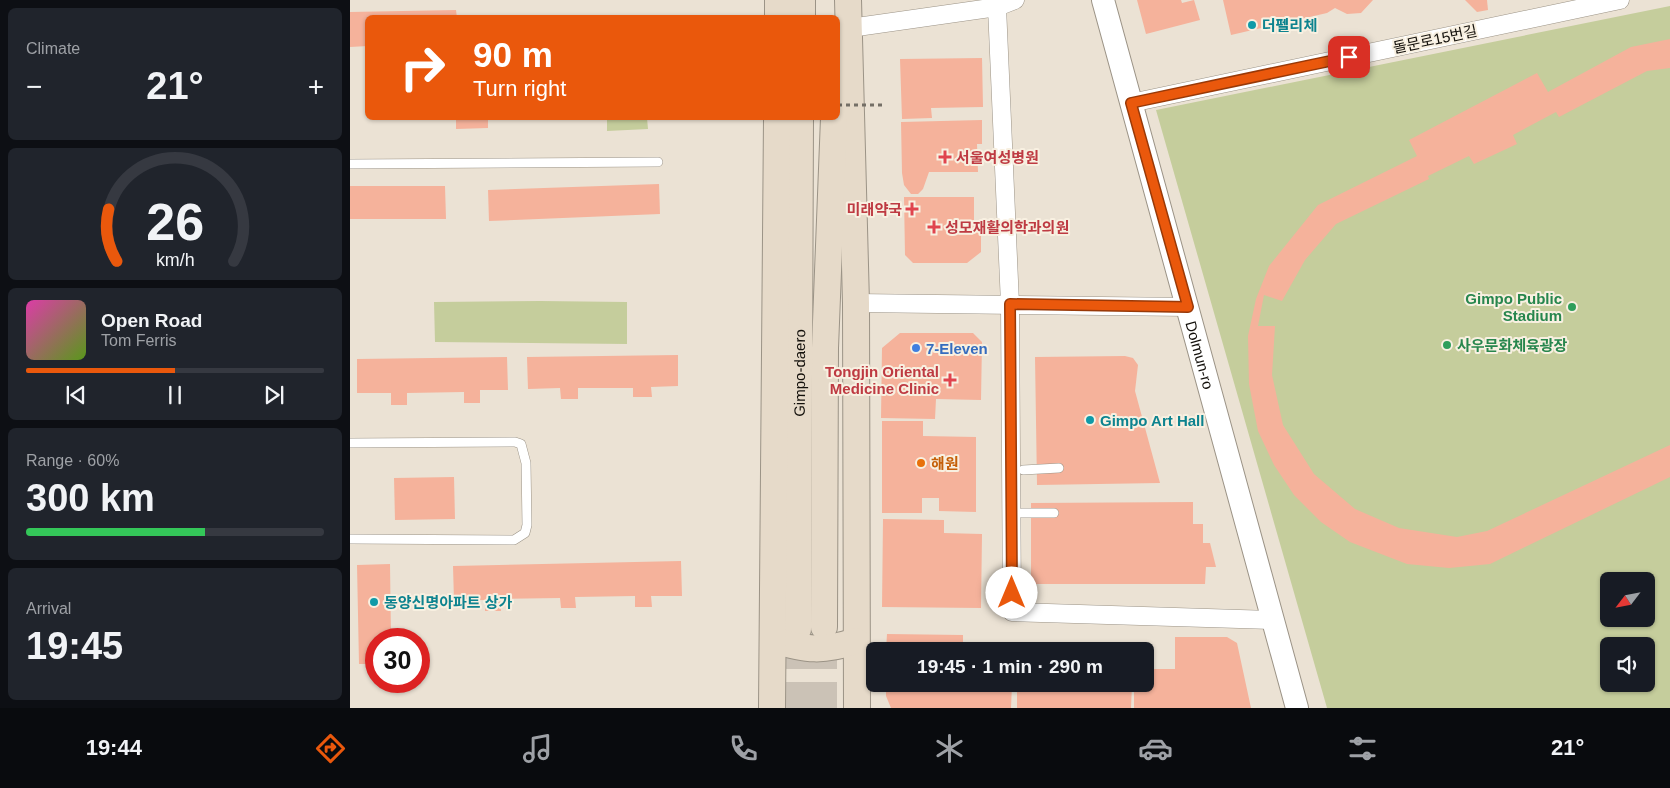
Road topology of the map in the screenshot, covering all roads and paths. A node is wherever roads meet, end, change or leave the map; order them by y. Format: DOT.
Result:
graph roads {
  1 [pos="778,0"];
  2 [pos="802,0"];
  3 [pos="839,0"];
  4 [pos="848,0"];
  5 [pos="1015,0"];
  6 [pos="1103,0"];
  7 [pos="1620,0"];
  8 [pos="997,6"];
  9 [pos="778,15"];
  10 [pos="802,15"];
  11 [pos="844,28"];
  12 [pos="1131,103"];
  13 [pos="840,105"];
  14 [pos="884,105"];
  15 [pos="777,120"];
  16 [pos="800,120"];
  17 [pos="834,120"];
  18 [pos="658,162"];
  19 [pos="350,164"];
  20 [pos="856,303"];
  21 [pos="1010,304"];
  22 [pos="1188,307"];
  23 [pos="350,443"];
  24 [pos="1059,468"];
  25 [pos="1023,470"];
  26 [pos="1022,513"];
  27 [pos="1054,513"];
  28 [pos="350,539"];
  29 [pos="1274,620"];
  30 [pos="824,626"];
  31 [pos="798,629"];
  32 [pos="773,640"];
  33 [pos="856,642"];
  34 [pos="772,708"];
  35 [pos="857,708"];
  36 [pos="1297,708"];
  1 -- 9 [label="main road"];
  2 -- 10 [label="main road"];
  3 -- 11 [label="main road"];
  4 -- 11 [label="main road"];
  5 -- 8 [label="street"];
  6 -- 12 [label="street, Dolmun-ro"];
  7 -- 12 [label="street, 돌문로15번길"];
  8 -- 11 [label="street"];
  8 -- 21 [label="street"];
  11 -- 20 [label="main road"];
  12 -- 22 [label="street, Dolmun-ro"];
  13 -- 14 [label="path, bridge"];
  15 -- 32 [label="main road"];
  16 -- 31 [label="main road, Gimpo-daero"];
  17 -- 30 [label="main road, Gimpo-daero"];
  18 -- 19 [label="lane"];
  20 -- 21 [label="street"];
  20 -- 33 [label="main road"];
  21 -- 22 [label="street"];
  21 -- 29 [label="street"];
  22 -- 29 [label="street, Dolmun-ro"];
  23 -- 28 [label="lane"];
  24 -- 25 [label="lane"];
  26 -- 27 [label="lane"];
  29 -- 36 [label="street, Dolmun-ro"];
  32 -- 33 [label="main road"];
  32 -- 34 [label="main road"];
  33 -- 35 [label="main road"];
}
